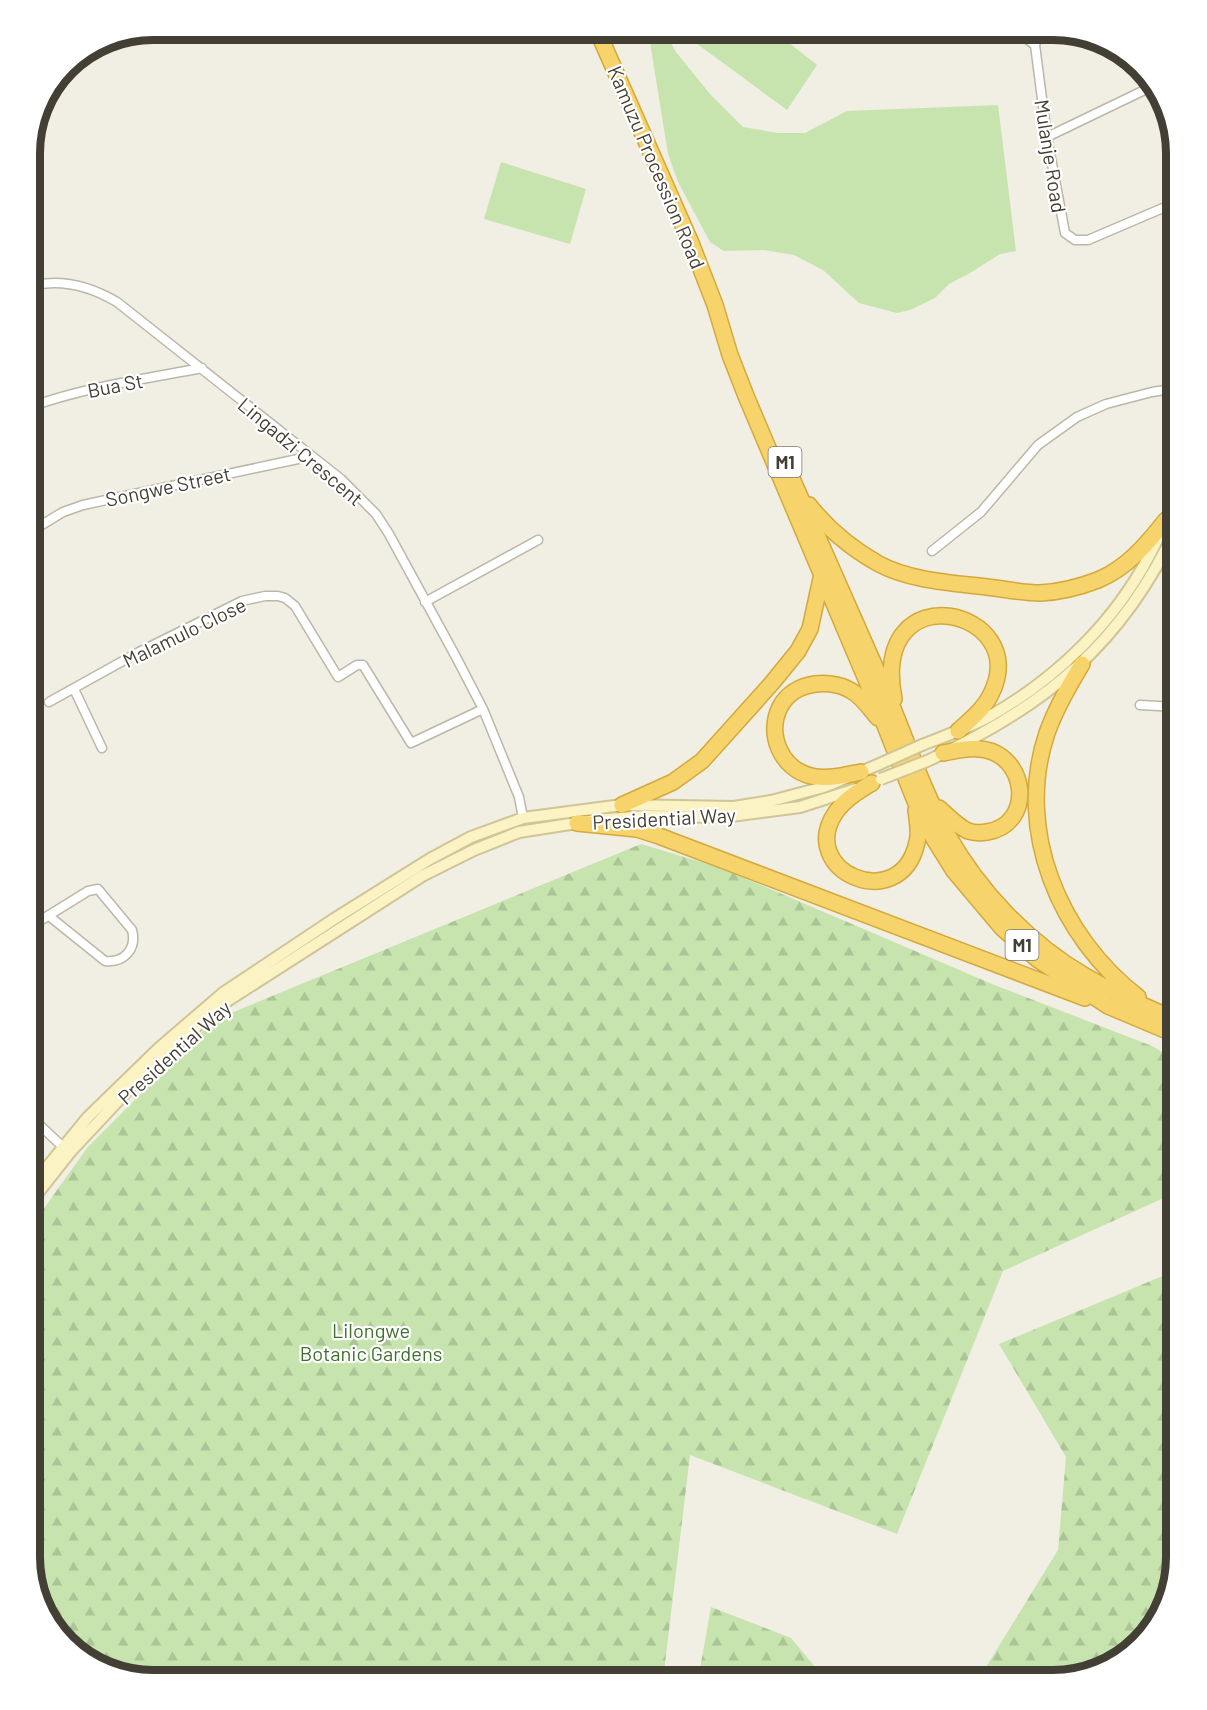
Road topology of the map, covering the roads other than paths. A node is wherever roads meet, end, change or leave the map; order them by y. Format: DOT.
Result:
graph roads {
  1 [pos="602,41"];
  2 [pos="1030,41"];
  3 [pos="1037,41"];
  4 [pos="1035,45"];
  5 [pos="1146,90"];
  6 [pos="1047,137"];
  7 [pos="1166,207"];
  8 [pos="41,283"];
  9 [pos="713,300"];
  10 [pos="202,368"];
  11 [pos="1166,390"];
  12 [pos="41,403"];
  13 [pos="312,456"];
  14 [pos="795,485"];
  15 [pos="41,525"];
  16 [pos="1166,528"];
  17 [pos="538,540"];
  18 [pos="1166,541"];
  19 [pos="932,551"];
  20 [pos="822,574"];
  21 [pos="425,602"];
  22 [pos="848,620"];
  23 [pos="1076,662"];
  24 [pos="74,689"];
  25 [pos="50,702"];
  26 [pos="1140,705"];
  27 [pos="1166,706"];
  28 [pos="483,709"];
  29 [pos="892,723"];
  30 [pos="958,731"];
  31 [pos="102,748"];
  32 [pos="943,753"];
  33 [pos="872,775"];
  34 [pos="923,800"];
  35 [pos="622,805"];
  36 [pos="523,818"];
  37 [pos="578,823"];
  38 [pos="48,916"];
  39 [pos="40,921"];
  40 [pos="1108,1006"];
  41 [pos="1158,1012"];
  42 [pos="1166,1015"];
  43 [pos="1166,1030"];
  44 [pos="40,1126"];
  45 [pos="63,1147"];
  46 [pos="40,1175"];
  47 [pos="40,1190"];
  1 -- 9 [label="highway, Kamuzu Procession Road / M1"];
  2 -- 4 [label="street"];
  3 -- 4 [label="street, Mulanje Road"];
  4 -- 6 [label="street, Mulanje Road"];
  5 -- 6 [label="street"];
  6 -- 7 [label="street, Mulanje Road"];
  8 -- 10 [label="street, Lingadzi Crescent"];
  9 -- 14 [label="highway, Kamuzu Procession Road / M1"];
  9 -- 20 [label="highway, Kamuzu Procession Road / M1"];
  10 -- 12 [label="street, Bua St"];
  10 -- 13 [label="street, Lingadzi Crescent"];
  11 -- 19 [label="street"];
  13 -- 15 [label="street, Songwe Street"];
  13 -- 21 [label="street, Lingadzi Crescent"];
  14 -- 16 [label="highway"];
  14 -- 22 [label="highway, Kamuzu Procession Road / M1"];
  17 -- 21 [label="street"];
  18 -- 23 [label="main road, Presidential Way"];
  20 -- 22 [label="highway, Kamuzu Procession Road / M1"];
  20 -- 35 [label="highway"];
  21 -- 28 [label="street, Lingadzi Crescent"];
  22 -- 29 [label="highway, M1"];
  23 -- 30 [label="main road, Presidential Way"];
  23 -- 32 [label="main road, Presidential Way"];
  23 -- 41 [label="highway"];
  24 -- 25 [label="street, Malamulo Close"];
  24 -- 28 [label="street, Malamulo Close"];
  24 -- 31 [label="street"];
  26 -- 27 [label="street"];
  28 -- 36 [label="street, Lingadzi Crescent"];
  29 -- 30 [label="highway"];
  29 -- 33 [label="highway"];
  29 -- 34 [label="highway, M1"];
  30 -- 33 [label="main road, Presidential Way, bridge"];
  32 -- 33 [label="main road, Presidential Way, bridge"];
  32 -- 34 [label="highway"];
  33 -- 34 [label="highway"];
  33 -- 35 [label="main road, Presidential Way"];
  33 -- 37 [label="main road, Presidential Way"];
  34 -- 40 [label="highway, M1"];
  34 -- 41 [label="highway, M1"];
  35 -- 36 [label="main road, Presidential Way"];
  36 -- 45 [label="main road, Presidential Way"];
  37 -- 40 [label="highway"];
  37 -- 47 [label="main road, Presidential Way"];
  38 -- 38 [label="street"];
  38 -- 39 [label="street"];
  40 -- 43 [label="highway, M1"];
  41 -- 42 [label="highway, M1"];
  44 -- 45 [label="street"];
  45 -- 46 [label="main road, Presidential Way"];
}
